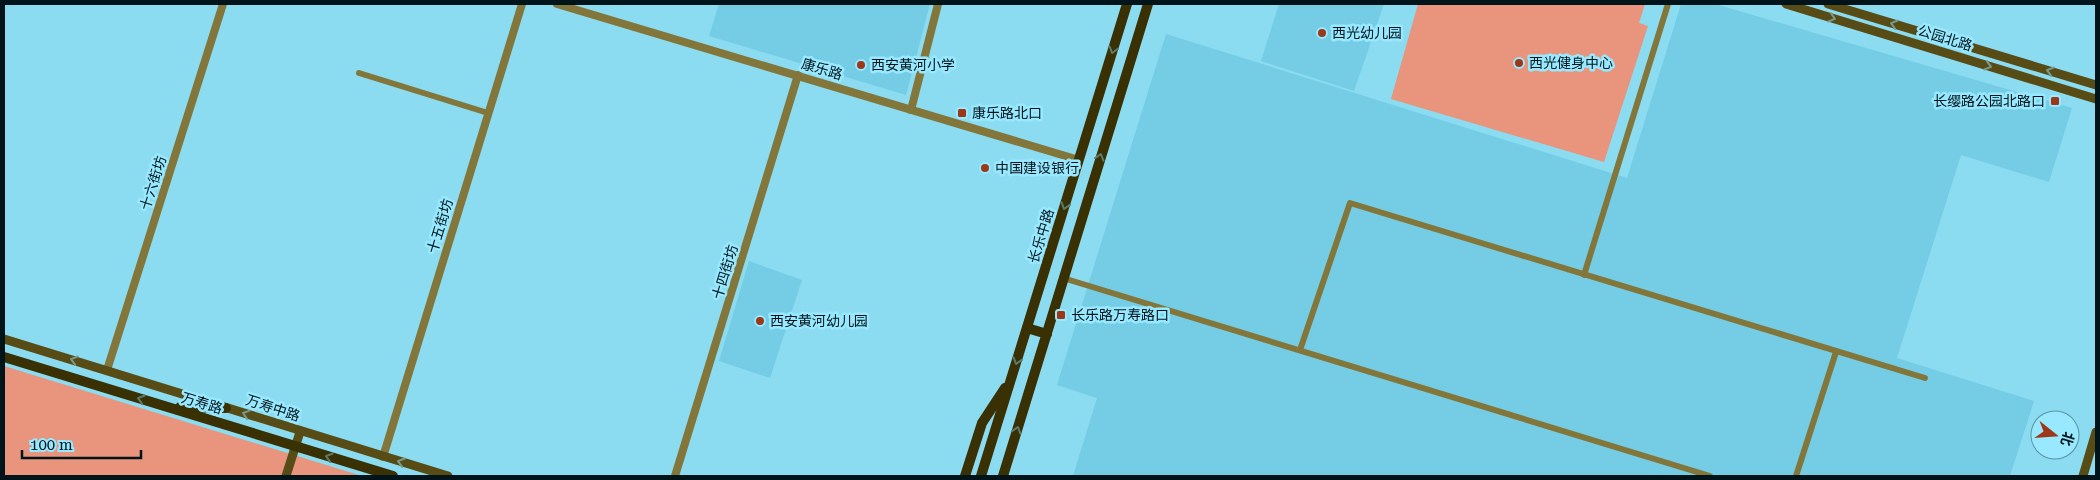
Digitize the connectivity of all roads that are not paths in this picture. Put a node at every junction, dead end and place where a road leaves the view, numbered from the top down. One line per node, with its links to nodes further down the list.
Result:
1 (223, 4): 25 (street, 十六街坊)
2 (522, 4): 15 (street, 十五街坊)
3 (556, 4): 11 (street, 康乐路)
4 (938, 4): 14 (street)
5 (1127, 4): 16 (main road, 长乐中路, one-way to 16)
6 (1148, 4): 18 (main road, one-way to 6)
7 (1668, 4): 17 (street)
8 (1786, 4): 13 (main road, 公园北路, one-way to 13)
9 (1828, 4): 12 (main road, 公园北路, one-way to 9)
10 (360, 73): 15 (street)
11 (798, 75): 14 (street, 康乐路); 37 (street, 十四街坊)
12 (2096, 85)
13 (2096, 99)
14 (911, 110): 16 (street, 康乐路)
15 (488, 113): 33 (street, 十五街坊)
16 (1079, 160): 19 (main road, 长乐中路, one-way to 19)
17 (1584, 275): 22 (street); 23 (street)
18 (1063, 278): 20 (main road); 22 (street)
19 (1027, 328): 20 (main road); 27 (main road, 长乐中路, one-way to 27)
20 (1046, 334): 40 (main road, one-way to 20)
21 (4, 339): 25 (main road, 万寿中路, one-way to 21)
22 (1300, 350): 41 (street)
23 (1836, 352): 26 (street); 42 (street)
24 (4, 357): 28 (main road, 万寿路, one-way to 24)
25 (106, 370): 29 (main road, 万寿中路)
26 (1925, 378)
27 (1011, 379): 38 (main road); 39 (main road, 长乐中路)
28 (167, 407): 29 (main road); 32 (main road, 万寿路)
29 (226, 408): 30 (main road, 万寿中路, one-way to 29)
30 (300, 432): 32 (main road); 33 (main road, 万寿中路)
31 (2096, 432): 43 (main road)
32 (295, 446): 34 (main road); 35 (main road, 万寿路, one-way to 32)
33 (383, 456): 36 (main road, 万寿中路, one-way to 33)
34 (286, 476)
35 (393, 476)
36 (448, 476)
37 (675, 476)
38 (965, 476)
39 (981, 476)
40 (1002, 476)
41 (1710, 476)
42 (1796, 476)
43 (2083, 476)

